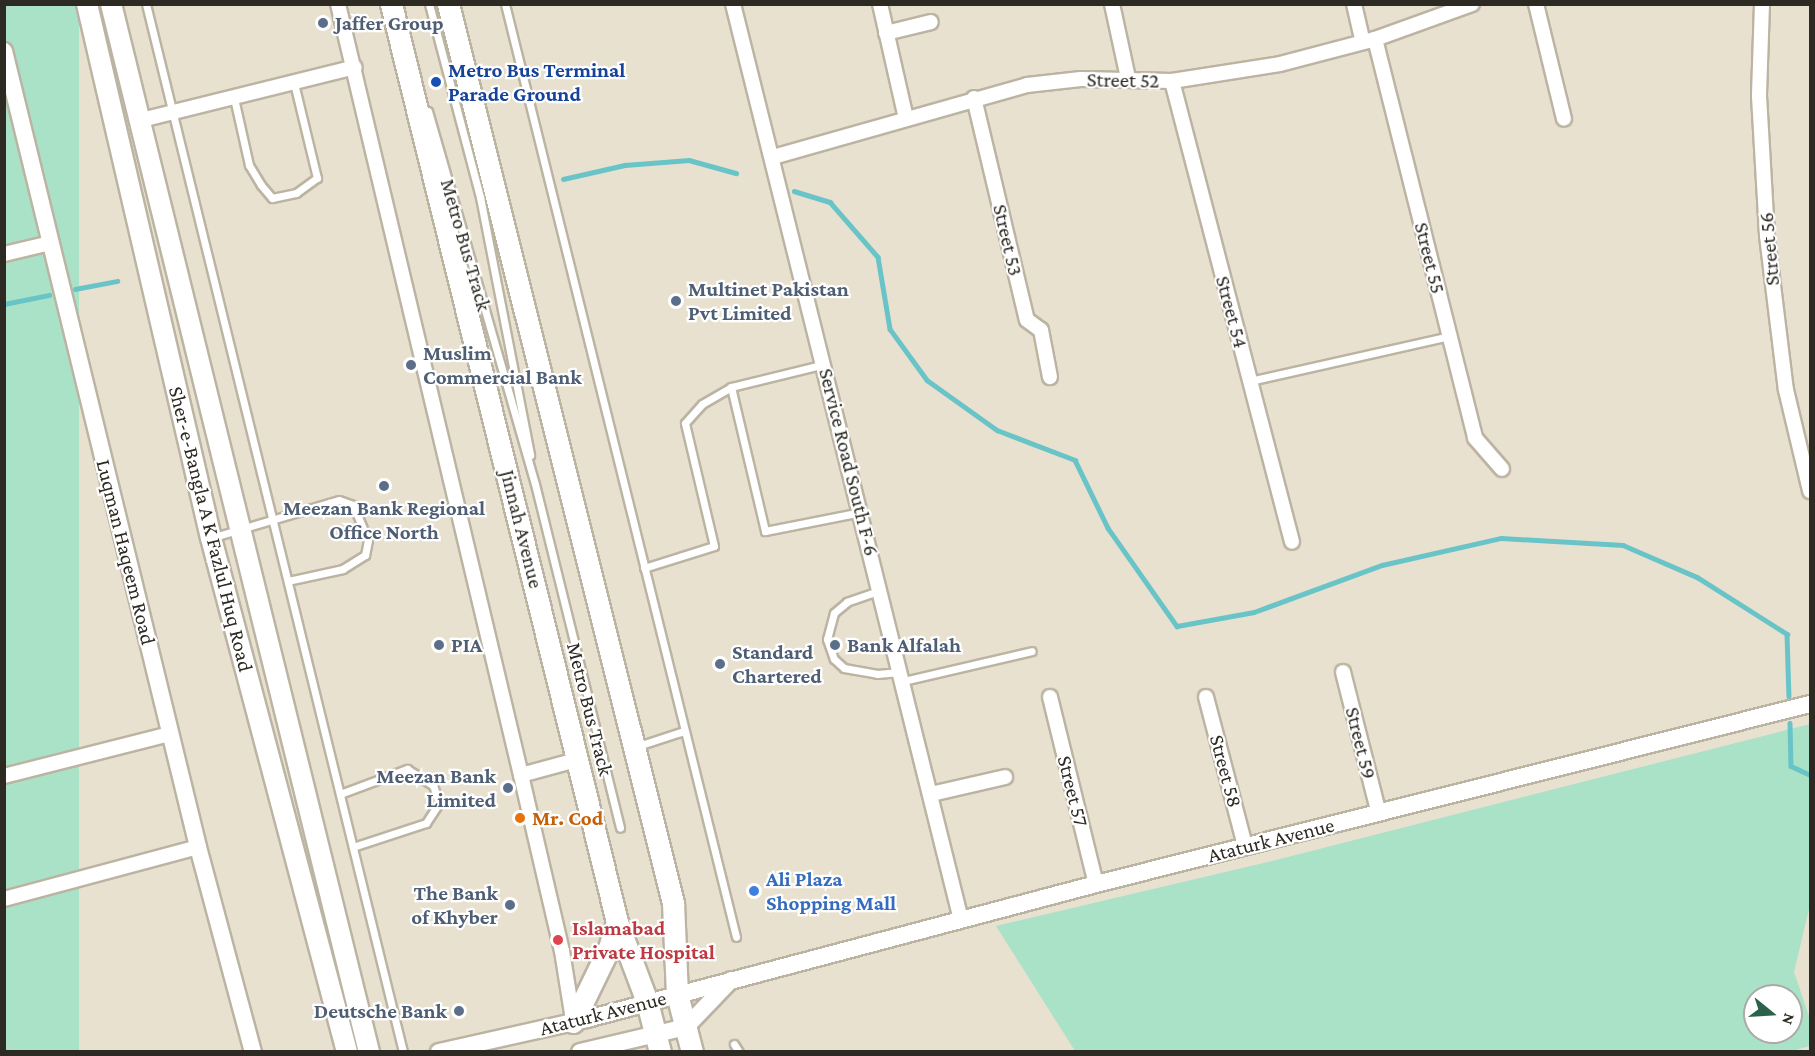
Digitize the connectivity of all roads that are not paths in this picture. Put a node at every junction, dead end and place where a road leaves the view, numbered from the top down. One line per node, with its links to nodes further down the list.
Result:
1 (87, 4): 45 (main road, Sher-e-Bangla A K Fazlul Huq Road)
2 (111, 4): 30 (main road, Sher-e-Bangla A K Fazlul Huq Road)
3 (146, 4): 27 (lane)
4 (338, 4): 21 (street)
5 (390, 4): 59 (main road, Jinnah Avenue)
6 (400, 4): 40 (lane, Metro Bus Track)
7 (429, 4): 40 (lane, Metro Bus Track)
8 (448, 4): 58 (main road)
9 (504, 4): 47 (lane)
10 (733, 4): 31 (street, Service Road South F-6)
11 (880, 4): 18 (street)
12 (1112, 4): 22 (street)
13 (1354, 4): 19 (street, Street 55)
14 (1472, 4): 19 (street, Street 52)
15 (1536, 4): 29 (street)
16 (1762, 4): 41 (street, Street 56)
17 (931, 22): 18 (street)
18 (886, 33): 28 (street)
19 (1369, 40): 23 (street, Street 52); 34 (street, Street 55)
20 (4, 51): 32 (street, Luqman Haqeem Road)
21 (355, 67): 24 (street); 60 (street)
22 (1128, 78): 23 (street, Street 52); 26 (street, Street 52)
23 (1172, 81): 37 (street, Street 54)
24 (294, 83): 25 (street); 25 (lane)
25 (234, 98): 27 (street)
26 (974, 98): 28 (street, Street 52); 36 (street, Street 53)
27 (173, 112): 30 (street); 43 (lane)
28 (906, 118): 31 (street, Street 52)
29 (1564, 119)
30 (141, 120): 44 (main road, Sher-e-Bangla A K Fazlul Huq Road)
31 (773, 157): 35 (street, Service Road South F-6)
32 (50, 243): 33 (street); 57 (street, Luqman Haqeem Road)
33 (4, 254)
34 (1450, 336): 37 (lane); 39 (street, Street 55)
35 (825, 363): 38 (lane); 42 (street, Service Road South F-6)
36 (1050, 376)
37 (1250, 381): 46 (street, Street 54)
38 (731, 387): 42 (lane); 47 (lane)
39 (1502, 469)
40 (535, 484): 66 (lane, Metro Bus Track)
41 (1810, 491)
42 (861, 512): 49 (street, Service Road South F-6)
43 (273, 521): 44 (lane); 48 (lane); 48 (lane)
44 (243, 530): 45 (lane); 84 (main road, Sher-e-Bangla A K Fazlul Huq Road)
45 (211, 538): 83 (main road, Sher-e-Bangla A K Fazlul Huq Road)
46 (1292, 542)
47 (644, 568): 56 (lane)
48 (288, 581): 63 (lane)
49 (881, 590): 52 (street, Service Road South F-6); 52 (lane)
50 (1032, 651): 52 (lane)
51 (1343, 672): 65 (street, Street 59)
52 (902, 677): 64 (street, Service Road South F-6)
53 (1206, 697): 67 (street, Street 58)
54 (1050, 698): 70 (street, Street 57)
55 (1810, 704): 65 (street, Ataturk Avenue)
56 (684, 731): 58 (lane); 74 (lane)
57 (170, 734): 61 (street); 68 (street, Luqman Haqeem Road)
58 (632, 748): 76 (main road)
59 (580, 759): 60 (street); 73 (main road, Jinnah Avenue)
60 (521, 775): 78 (street)
61 (4, 776)
62 (1005, 777): 64 (street)
63 (340, 794): 69 (lane); 69 (lane)
64 (932, 794): 72 (street, Service Road South F-6)
65 (1379, 814): 67 (street, Ataturk Avenue)
66 (620, 828)
67 (1245, 846): 70 (street, Ataturk Avenue)
68 (198, 847): 71 (street); 82 (street, Luqman Haqeem Road)
69 (353, 847): 85 (lane)
70 (1096, 884): 72 (street, Ataturk Avenue)
71 (4, 899)
72 (961, 920): 75 (street, Ataturk Avenue)
73 (617, 922): 77 (main road, Jinnah Avenue); 78 (main road)
74 (736, 937)
75 (732, 980): 76 (street, Ataturk Avenue); 79 (street, Ataturk Avenue)
76 (677, 994): 77 (street, Ataturk Avenue); 79 (main road)
77 (647, 1002): 78 (street, Ataturk Avenue); 80 (main road, Jinnah Avenue)
78 (573, 1022): 86 (street, Ataturk Avenue)
79 (686, 1027): 80 (street, Ataturk Avenue); 88 (main road)
80 (657, 1043): 87 (street, Ataturk Avenue)
81 (734, 1044): 89 (lane)
82 (253, 1052)
83 (347, 1052)
84 (369, 1052)
85 (403, 1052)
86 (439, 1052)
87 (580, 1052)
88 (692, 1052)
89 (739, 1052)

